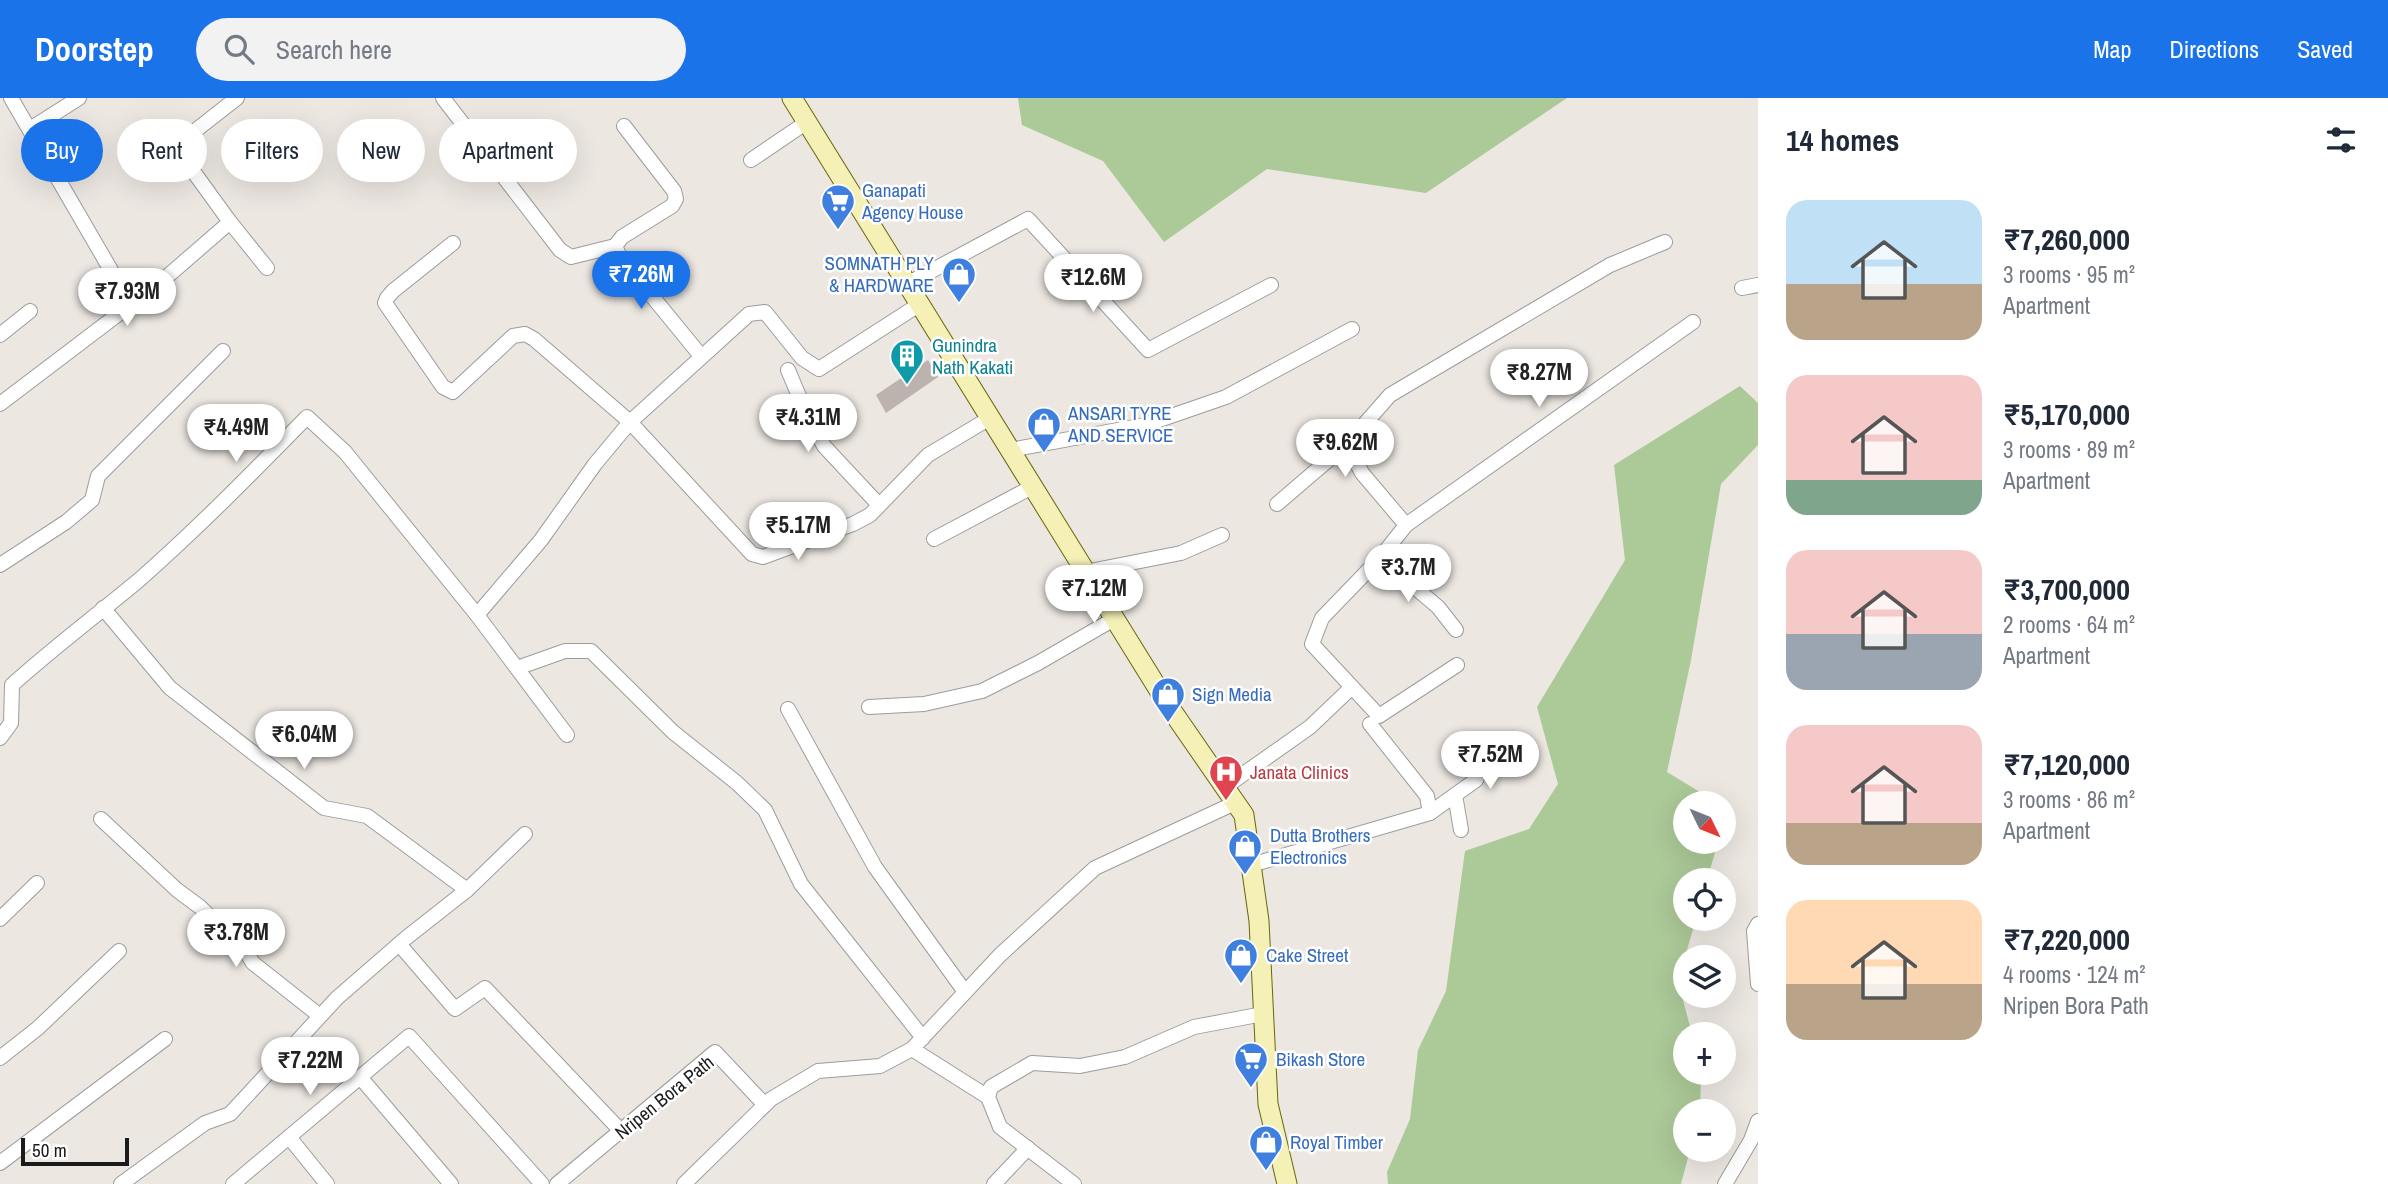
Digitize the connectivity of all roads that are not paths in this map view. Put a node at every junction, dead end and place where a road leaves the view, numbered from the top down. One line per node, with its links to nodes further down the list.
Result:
1 (11, 98): 6 (street)
2 (79, 98): 7 (street)
3 (237, 98): 12 (street)
4 (443, 98): 15 (street)
5 (792, 98): 8 (main road)
6 (24, 119)
7 (46, 119)
8 (807, 122): 10 (street); 17 (main road)
9 (624, 126): 15 (street)
10 (751, 160)
11 (60, 182): 21 (street)
12 (230, 222): 16 (street); 21 (street)
13 (1665, 242): 33 (street)
14 (453, 243): 32 (street)
15 (615, 246): 28 (street)
16 (267, 268)
17 (907, 284): 18 (street); 22 (main road)
18 (1271, 285)
19 (1758, 285): 20 (street)
20 (1742, 288)
21 (130, 303): 30 (street)
22 (920, 304): 28 (street); 31 (main road)
23 (30, 311): 26 (street)
24 (1693, 322): 38 (street)
25 (1352, 329): 34 (street)
26 (0, 335)
27 (223, 351): 42 (street)
28 (701, 356): 32 (street)
29 (788, 370): 36 (street)
30 (0, 404)
31 (990, 418): 34 (main road); 36 (street)
32 (630, 422): 36 (street); 45 (street)
33 (1346, 444): 37 (street); 38 (street)
34 (1010, 450): 35 (main road)
35 (1032, 487): 40 (street); 43 (main road)
36 (879, 505)
37 (1277, 505)
38 (1406, 525): 41 (street)
39 (1222, 535): 43 (street)
40 (934, 539)
41 (1380, 558): 47 (street); 50 (street)
42 (0, 565)
43 (1085, 572): 46 (main road)
44 (103, 608): 45 (street); 55 (street); 65 (street)
45 (477, 615): 49 (street)
46 (1114, 619): 51 (street); 57 (main road)
47 (1456, 630)
48 (1457, 665): 50 (street)
49 (517, 668): 54 (street); 74 (street)
50 (1352, 687): 57 (street)
51 (869, 707)
52 (788, 709): 71 (street)
53 (1370, 724): 59 (street)
54 (567, 735)
55 (0, 738)
56 (1487, 756): 58 (street)
57 (1230, 795): 63 (main road); 71 (street)
58 (1455, 795): 59 (street); 61 (street)
59 (1430, 813): 63 (street)
60 (101, 819): 73 (street)
61 (1461, 830)
62 (525, 834): 65 (street)
63 (1251, 865): 72 (main road)
64 (37, 883): 66 (street)
65 (467, 890): 68 (street)
66 (0, 919)
67 (1758, 924): 70 (street)
68 (399, 944): 73 (street); 82 (street)
69 (119, 951): 77 (street)
70 (1758, 984)
71 (965, 992): 74 (street)
72 (1264, 1014): 79 (street); 95 (main road)
73 (320, 1016): 86 (street)
74 (923, 1038): 76 (street)
75 (165, 1039): 85 (street)
76 (912, 1049): 79 (street); 80 (street)
77 (0, 1058)
78 (360, 1077): 83 (street); 89 (street); 90 (street)
79 (988, 1097): 84 (street)
80 (765, 1105): 82 (street, Nripen Bora Path); 92 (street)
81 (1758, 1121): 96 (street)
82 (621, 1131): 91 (street, Nripen Bora Path)
83 (289, 1137): 87 (street); 88 (street)
84 (1028, 1148): 93 (street); 94 (street)
85 (0, 1163)
86 (121, 1184)
87 (233, 1184)
88 (327, 1184)
89 (451, 1184)
90 (542, 1184)
91 (557, 1184)
92 (684, 1184)
93 (994, 1184)
94 (1074, 1184)
95 (1287, 1184)
96 (1725, 1184)

